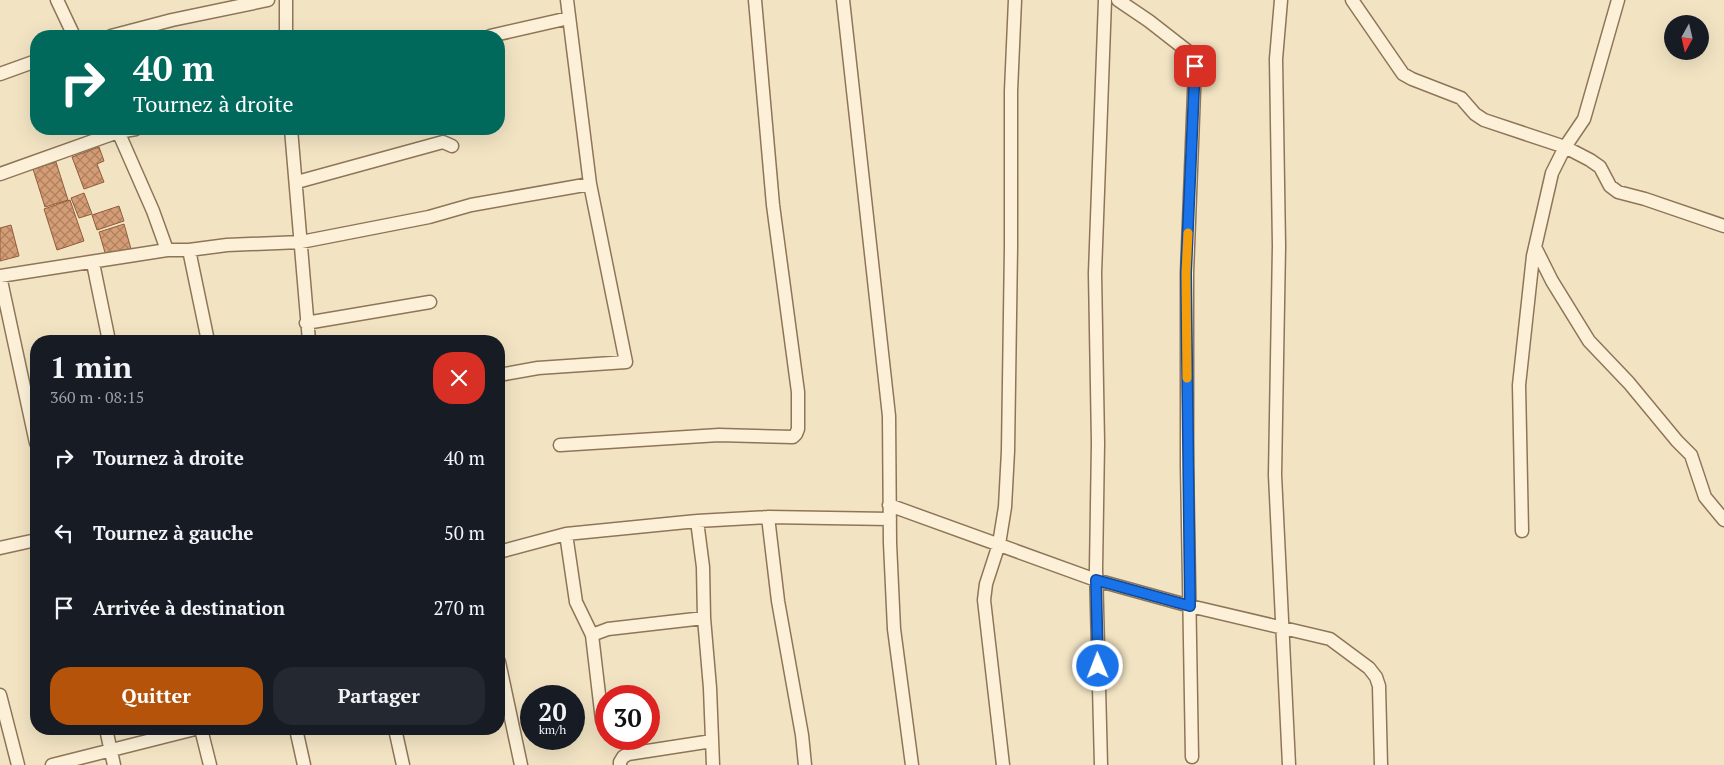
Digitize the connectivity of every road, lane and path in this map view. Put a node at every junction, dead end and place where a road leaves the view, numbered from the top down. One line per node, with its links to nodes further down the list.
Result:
1 (56, 0): 14 (street)
2 (268, 0): 15 (street)
3 (286, 0): 16 (street)
4 (567, 0): 13 (street)
5 (755, 0): 42 (street)
6 (843, 0): 43 (street)
7 (1016, 0): 51 (street)
8 (1105, 0): 54 (street)
9 (1118, 0): 55 (street)
10 (1281, 0): 57 (street)
11 (1352, 0): 24 (street)
12 (1618, 0): 24 (street)
13 (569, 18): 17 (street); 27 (street)
14 (71, 30)
15 (134, 30)
16 (286, 30)
17 (505, 33)
18 (30, 63): 19 (street)
19 (0, 74)
20 (105, 135): 25 (street)
21 (120, 135): 31 (street)
22 (292, 135): 26 (street)
23 (452, 146): 26 (street)
24 (1565, 147): 28 (street); 30 (street)
25 (0, 174)
26 (297, 182): 29 (street)
27 (590, 184): 29 (street); 40 (street)
28 (1724, 226)
29 (301, 242): 32 (street); 36 (street)
30 (1535, 247): 46 (street); 48 (street)
31 (167, 250): 32 (street); 33 (street)
32 (189, 250): 38 (street)
33 (93, 263): 34 (street); 37 (street)
34 (0, 276): 41 (street)
35 (430, 302): 36 (street)
36 (306, 323): 39 (street)
37 (108, 335)
38 (207, 335)
39 (308, 335)
40 (505, 374)
41 (30, 416)
42 (560, 445)
43 (890, 504): 45 (street); 51 (street)
44 (768, 517): 45 (street); 47 (street); 79 (street)
45 (890, 519): 80 (street)
46 (1724, 520)
47 (697, 521): 49 (street); 56 (street)
48 (1522, 531)
49 (566, 534): 53 (street); 58 (street)
50 (30, 541): 52 (street)
51 (999, 544): 54 (street); 81 (street)
52 (0, 548)
53 (505, 550)
54 (1096, 580): 55 (street); 82 (street)
55 (1190, 606): 57 (street); 69 (street)
56 (704, 618): 58 (street); 67 (street)
57 (1282, 629): 83 (street); 84 (street)
58 (592, 635): 59 (street)
59 (598, 685)
60 (505, 690): 76 (street)
61 (0, 695): 70 (street)
62 (107, 735): 68 (street)
63 (172, 735): 68 (street)
64 (202, 735): 73 (street)
65 (297, 735): 74 (street)
66 (396, 735): 75 (street)
67 (712, 741): 77 (street); 78 (street)
68 (110, 751): 71 (street); 72 (street)
69 (1192, 757)
70 (18, 765)
71 (52, 765)
72 (114, 765)
73 (210, 765)
74 (304, 765)
75 (403, 765)
76 (521, 765)
77 (620, 765)
78 (714, 765)
79 (805, 765)
80 (912, 765)
81 (1003, 765)
82 (1101, 765)
83 (1289, 765)
84 (1381, 765)

